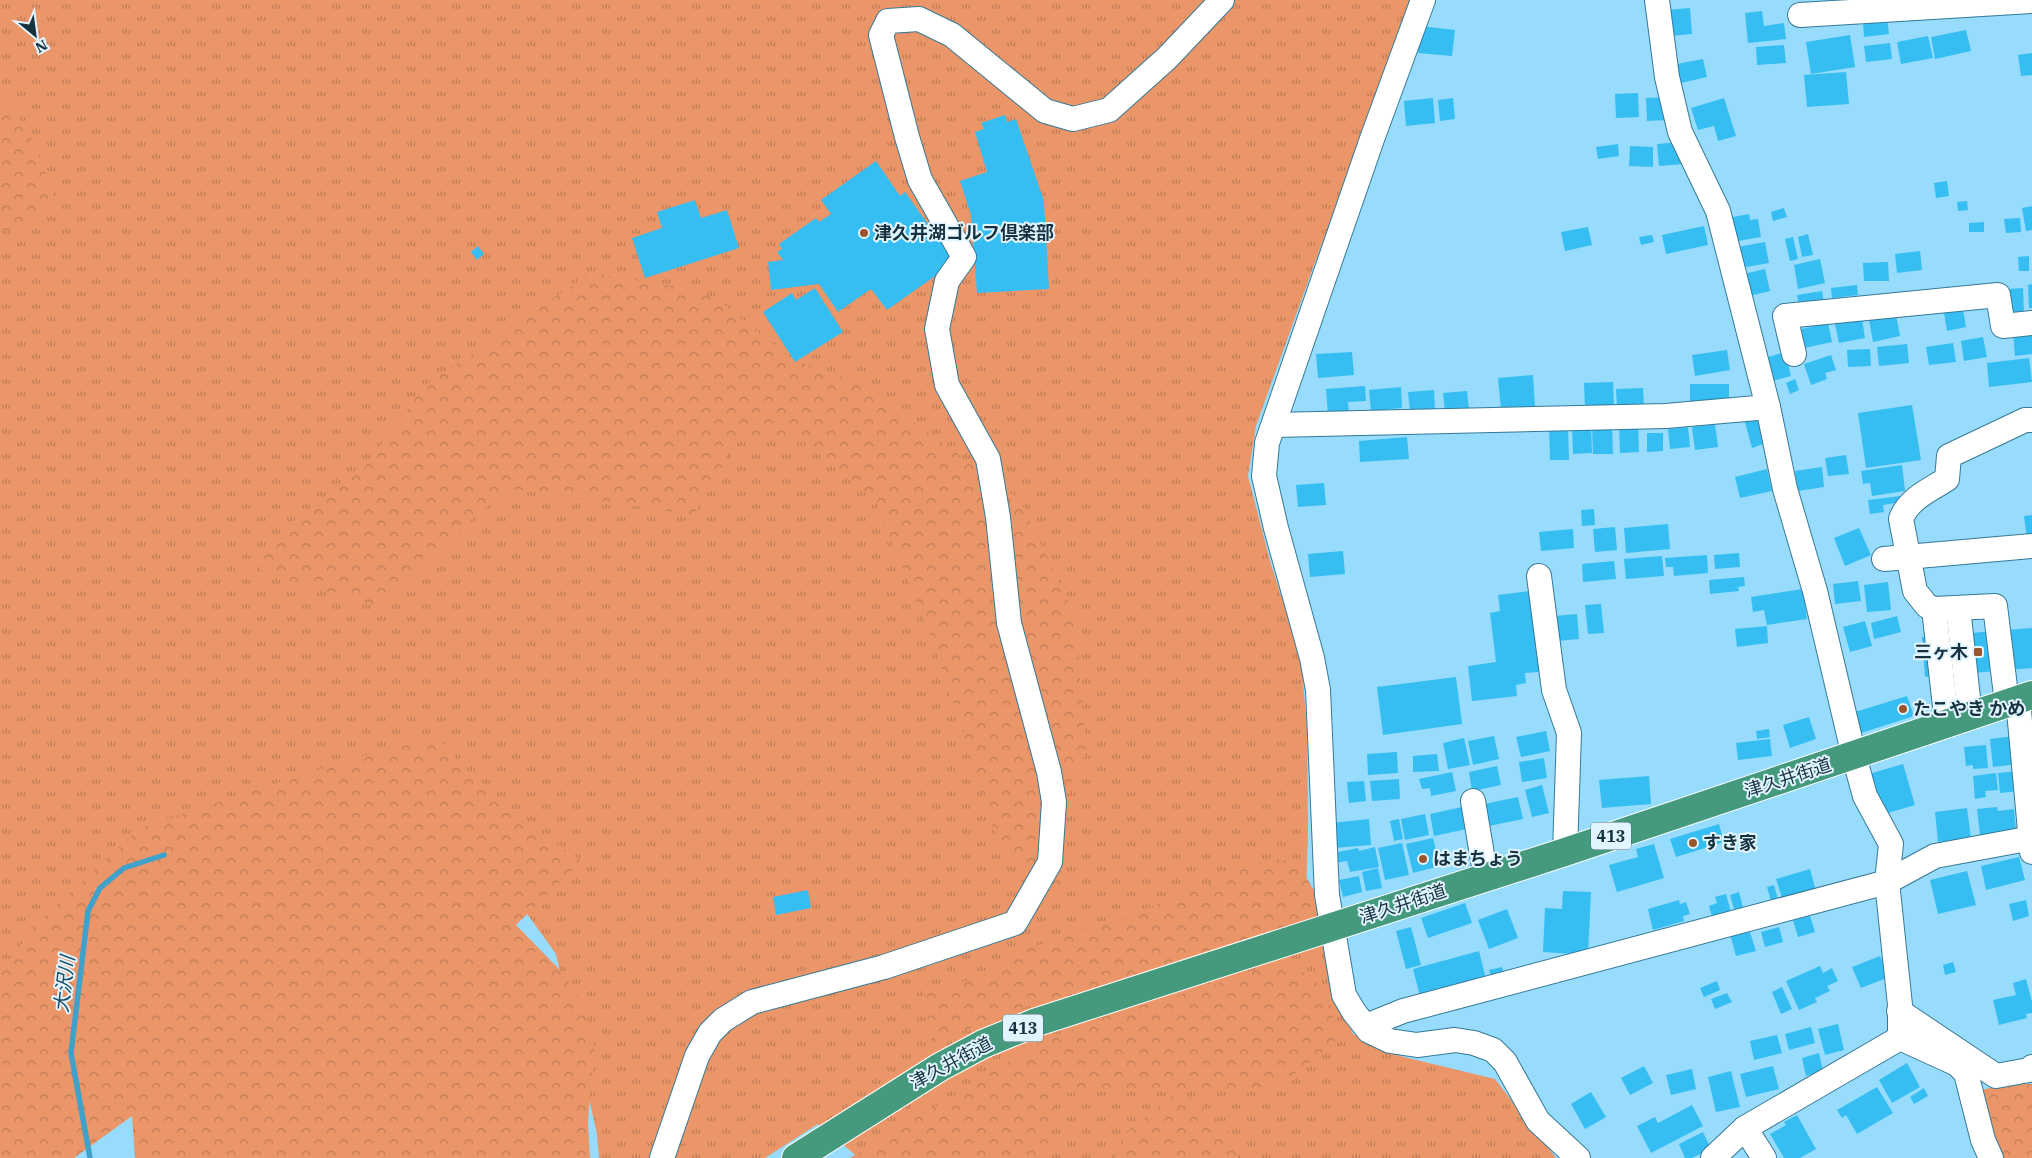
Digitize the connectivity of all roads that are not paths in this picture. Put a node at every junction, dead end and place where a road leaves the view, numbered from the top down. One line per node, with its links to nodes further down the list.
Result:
1 (1222, 0): 31 (street)
2 (1423, 0): 10 (street)
3 (1657, 0): 8 (street)
4 (2032, 1): 5 (street)
5 (1800, 15)
6 (2032, 323): 7 (street)
7 (1794, 354)
8 (1768, 407): 10 (street); 19 (street)
9 (2032, 420): 12 (street)
10 (1274, 425): 25 (street)
11 (2032, 546): 12 (street)
12 (1909, 557): 13 (street); 16 (street)
13 (1884, 560)
14 (1539, 576): 22 (street)
15 (1958, 608): 16 (street); 17 (street); 18 (street)
16 (1934, 609): 18 (street)
17 (2019, 699): 18 (highway, 津久井街道 / 413); 21 (street)
18 (1958, 720): 19 (highway, 津久井街道 / 413)
19 (1854, 756): 22 (highway, 津久井街道 / 413); 24 (street)
20 (1474, 801): 23 (street)
21 (2031, 843): 24 (street)
22 (1565, 852): 23 (highway, 津久井街道 / 413)
23 (1486, 878): 25 (highway, 津久井街道 / 413)
24 (1887, 882): 26 (street); 27 (street)
25 (1331, 928): 27 (street); 32 (highway, 津久井街道 / 413)
26 (1899, 1011): 28 (street); 29 (street)
27 (1366, 1026): 33 (street)
28 (1900, 1038): 30 (street); 36 (street)
29 (2032, 1067)
30 (1745, 1128): 34 (street); 35 (street)
31 (662, 1158)
32 (796, 1158)
33 (1578, 1158)
34 (1712, 1158)
35 (1764, 1158)
36 (1991, 1158)

